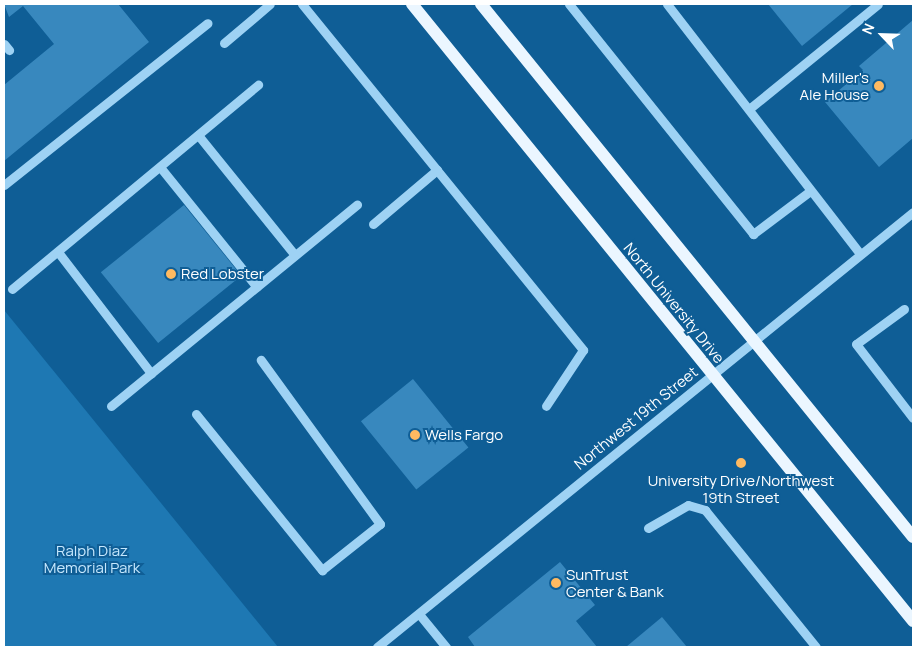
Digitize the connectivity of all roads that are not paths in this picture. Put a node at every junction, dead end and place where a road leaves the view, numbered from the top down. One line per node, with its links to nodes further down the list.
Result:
1 (270, 4): 9 (street)
2 (302, 4): 14 (street)
3 (412, 4): 29 (main road, North University Drive)
4 (481, 4): 26 (main road)
5 (569, 4): 16 (street)
6 (667, 4): 11 (street)
7 (878, 4): 11 (street)
8 (208, 23): 15 (street)
9 (224, 43)
10 (258, 85): 12 (street)
11 (748, 110): 16 (street)
12 (198, 135): 13 (street); 22 (street)
13 (160, 167): 20 (street); 23 (street)
14 (437, 170): 19 (street); 31 (street)
15 (4, 185)
16 (810, 192): 21 (street)
17 (357, 205): 22 (street)
18 (913, 212): 21 (street, Northwest 19th Street)
19 (373, 224)
20 (58, 252): 24 (street); 28 (street)
21 (860, 254): 26 (street, Northwest 19th Street)
22 (295, 255): 23 (street)
23 (257, 287): 28 (street)
24 (12, 290)
25 (904, 309): 33 (street)
26 (752, 341): 29 (street, Northwest 19th Street); 35 (main road)
27 (261, 360): 32 (street)
28 (151, 374): 30 (street)
29 (711, 375): 36 (street, Northwest 19th Street); 37 (main road, North University Drive)
30 (111, 406)
31 (546, 406)
32 (196, 414)
33 (913, 418)
34 (648, 528): 40 (street)
35 (913, 537)
36 (418, 614): 38 (street, Northwest 19th Street); 39 (street)
37 (913, 621)
38 (377, 647)
39 (446, 647)
40 (816, 647)

